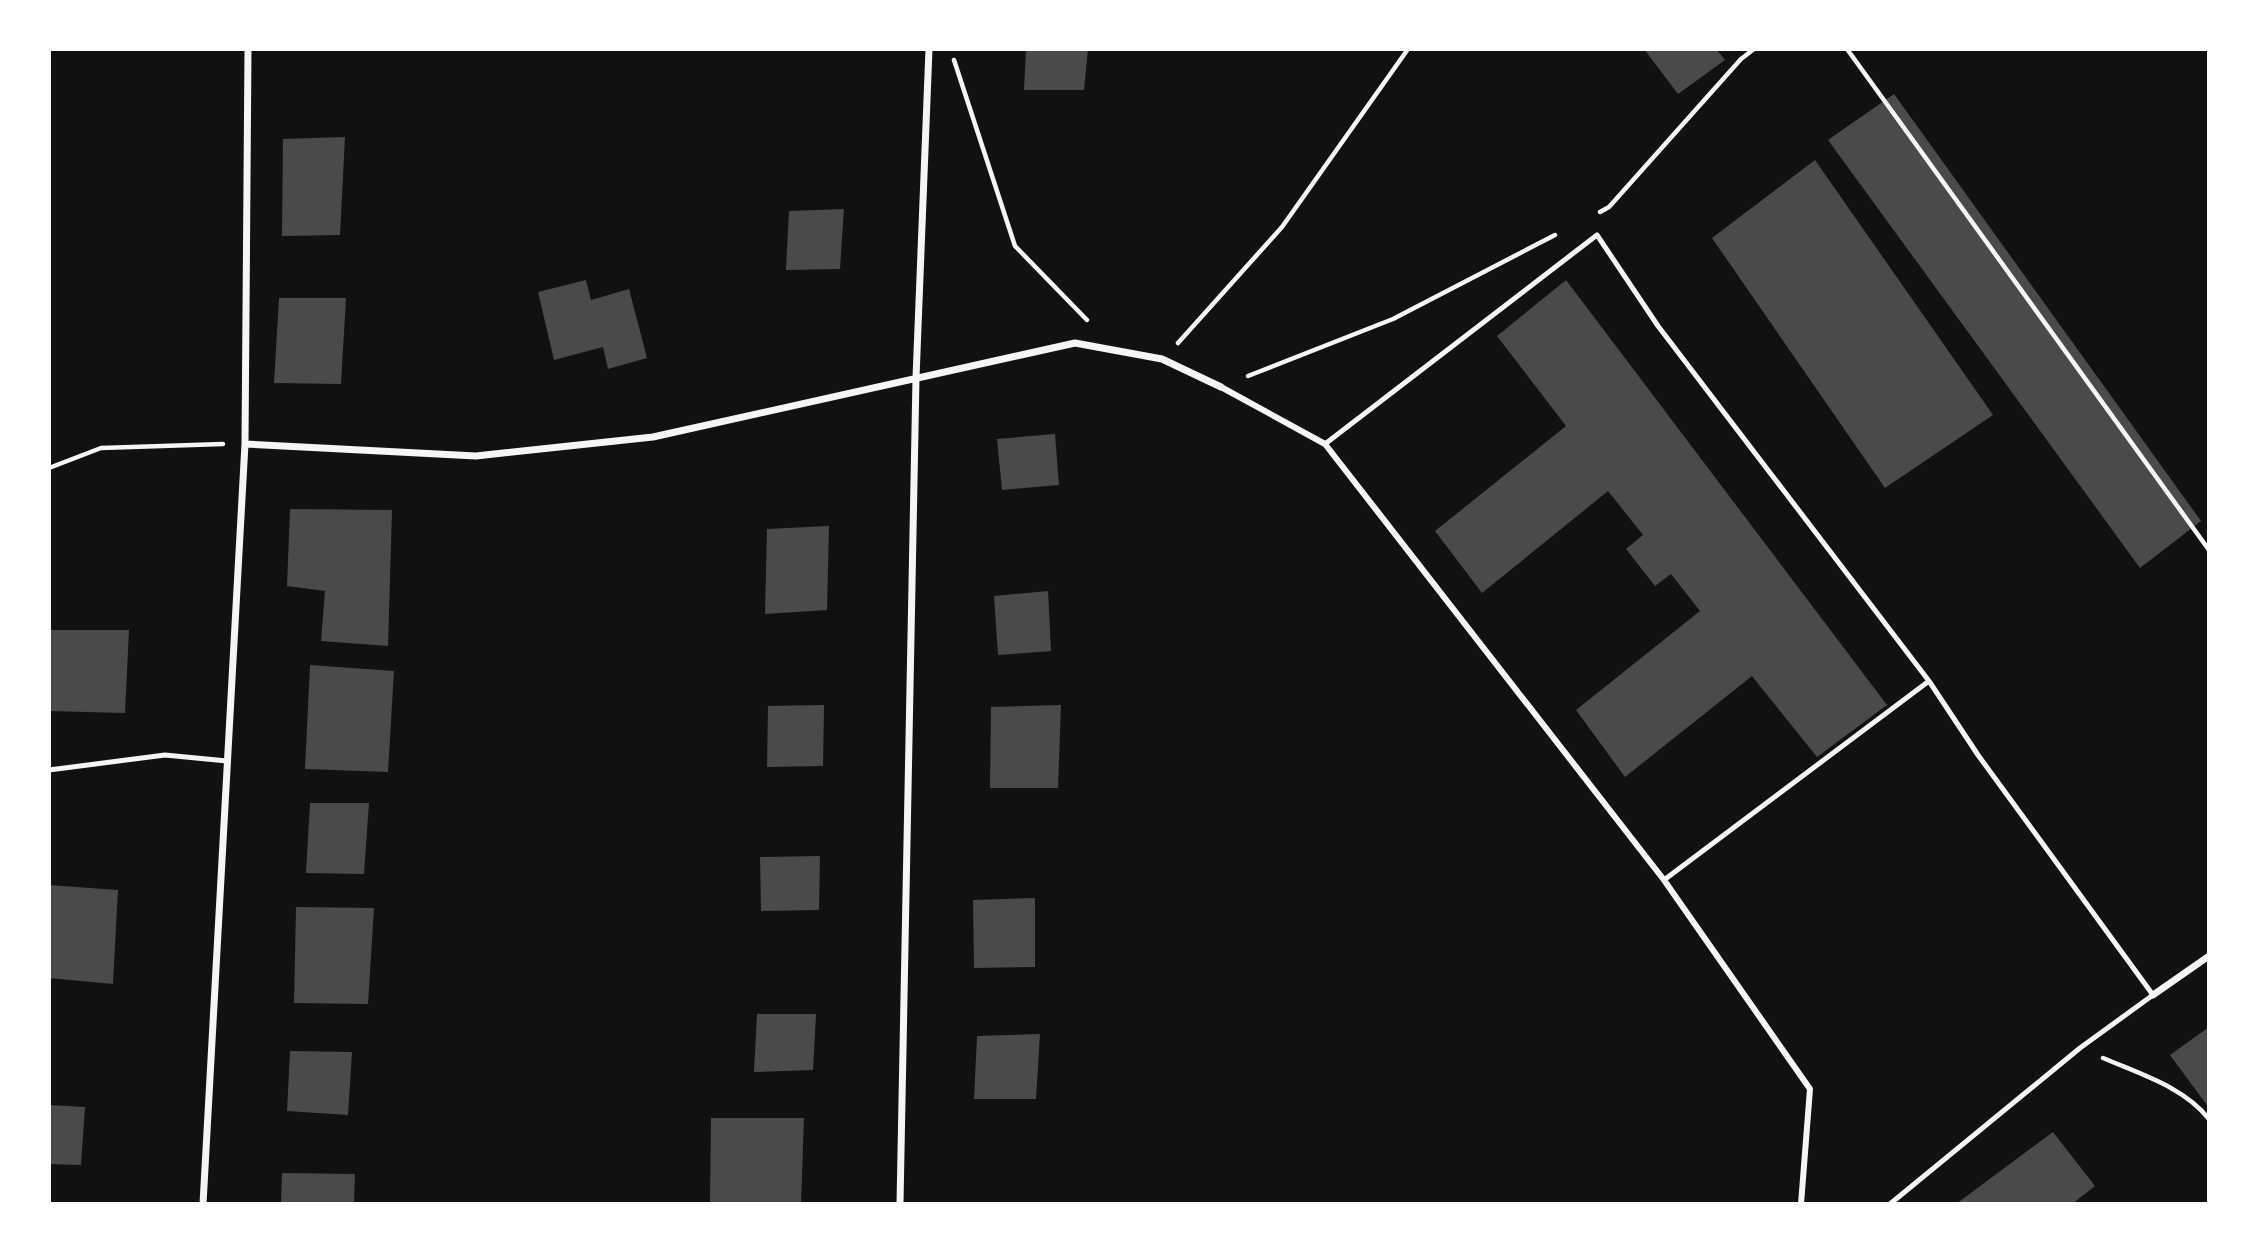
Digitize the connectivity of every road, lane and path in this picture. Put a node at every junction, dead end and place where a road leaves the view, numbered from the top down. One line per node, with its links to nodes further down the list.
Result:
1 (248, 49): 13 (street)
2 (929, 49): 11 (street)
3 (951, 49): 9 (path)
4 (1408, 49): 10 (path)
5 (1754, 49): 7 (path)
6 (1846, 49): 16 (path)
7 (1597, 213)
8 (1561, 232): 12 (path)
9 (1117, 351): 10 (street); 11 (street)
10 (1162, 359): 12 (street)
11 (916, 378): 13 (street); 26 (street)
12 (1221, 387): 14 (street)
13 (245, 444): 15 (path); 18 (street)
14 (1325, 444): 17 (lane); 20 (street)
15 (49, 468)
16 (2209, 550)
17 (1928, 681): 20 (lane); 22 (lane)
18 (227, 761): 19 (lane); 25 (street)
19 (49, 770)
20 (1664, 880): 27 (street)
21 (2209, 956): 22 (street)
22 (2153, 995): 23 (lane)
23 (2080, 1048): 24 (path); 28 (lane)
24 (2209, 1119)
25 (203, 1204)
26 (900, 1204)
27 (1801, 1204)
28 (1891, 1204)

